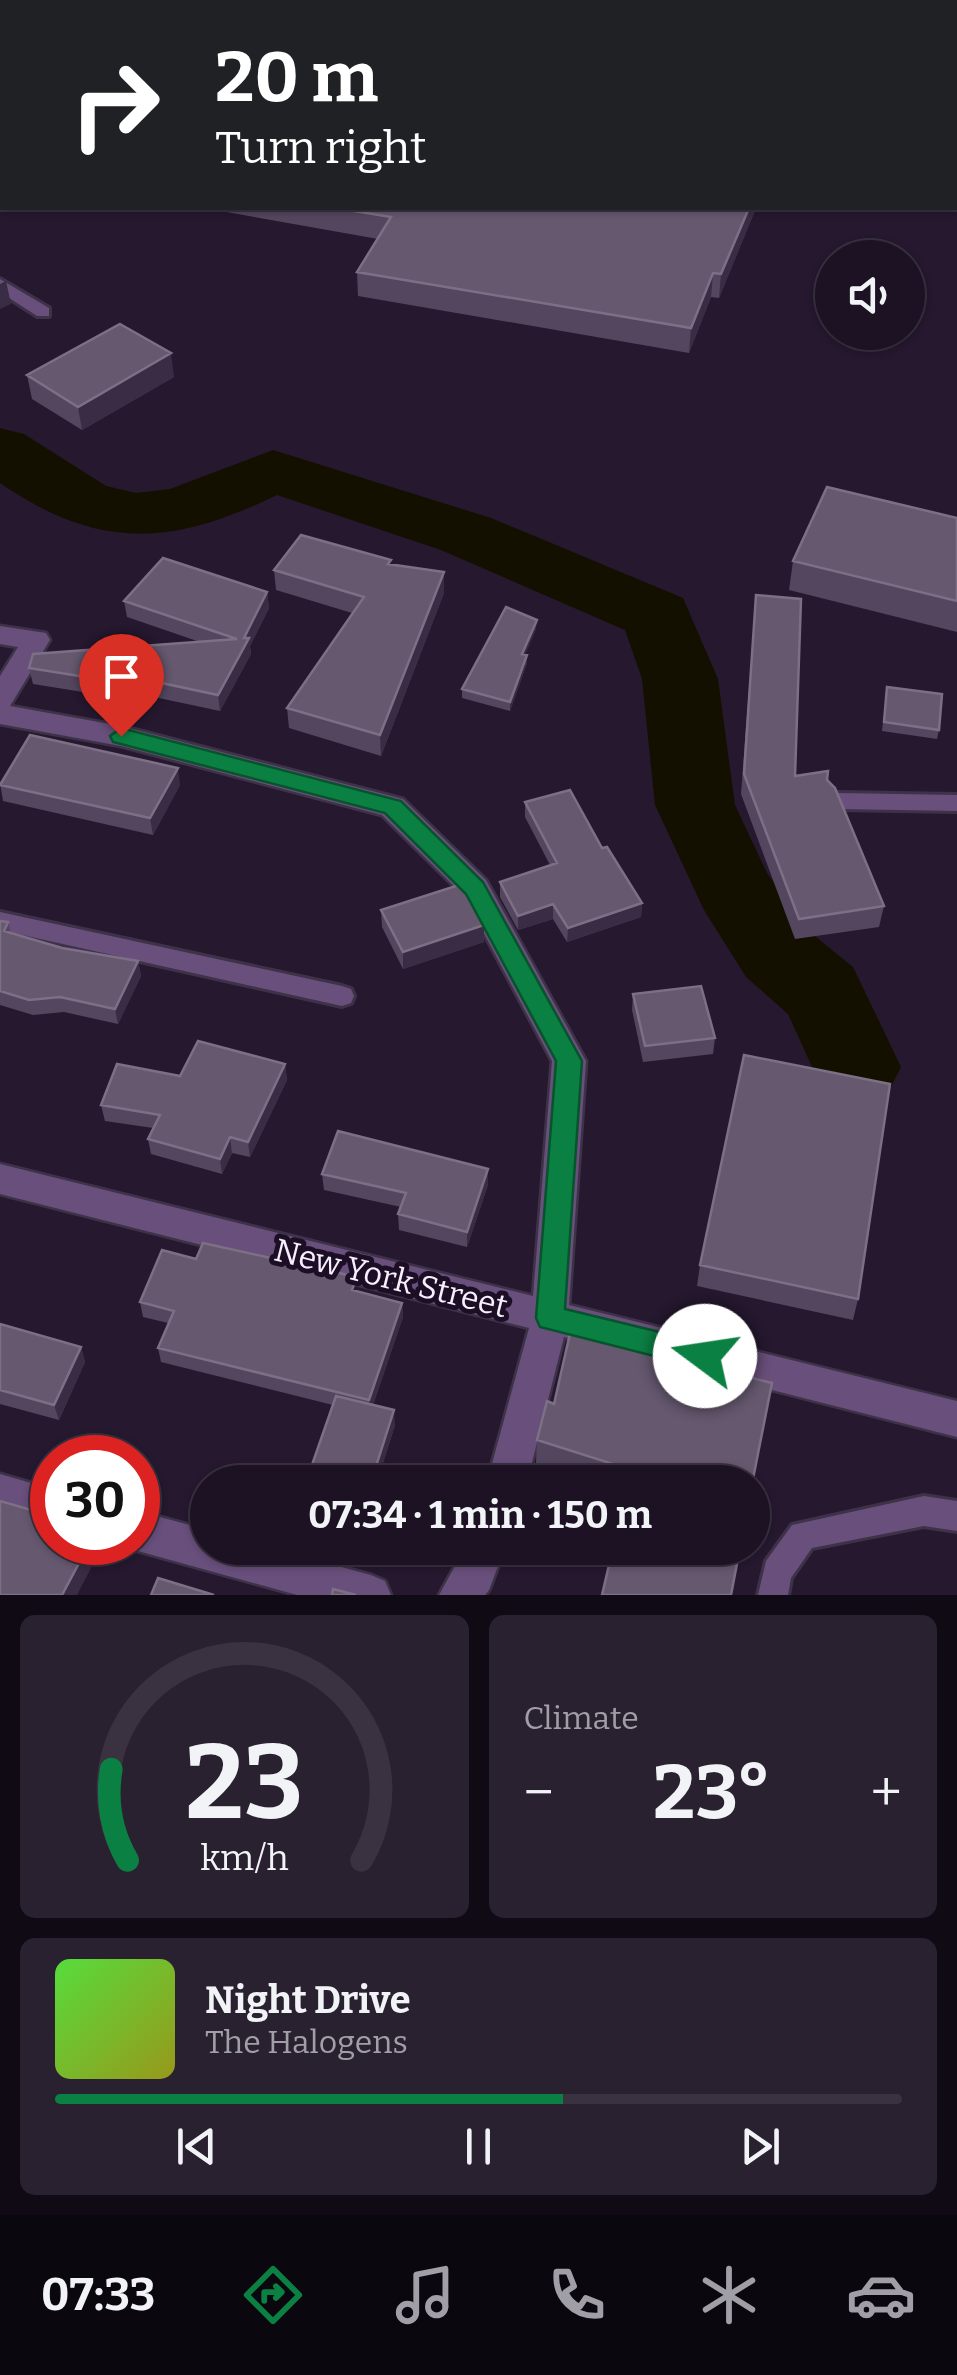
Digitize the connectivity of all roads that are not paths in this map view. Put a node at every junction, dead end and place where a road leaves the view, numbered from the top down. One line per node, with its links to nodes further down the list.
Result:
1 (0, 284): 2 (lane)
2 (43, 312)
3 (0, 636): 4 (street)
4 (0, 699)
5 (0, 714): 11 (street)
6 (838, 802): 7 (lane)
7 (957, 803)
8 (0, 921): 9 (lane)
9 (342, 996)
10 (0, 1179): 11 (street, New York Street)
11 (550, 1318): 12 (street, New York Street); 13 (street)
12 (957, 1419)
13 (511, 1465)
14 (0, 1494): 15 (street)
15 (30, 1502)
16 (957, 1516): 21 (lane)
17 (160, 1537): 19 (street)
18 (479, 1565): 20 (street)
19 (371, 1595)
20 (459, 1595)
21 (773, 1595)

